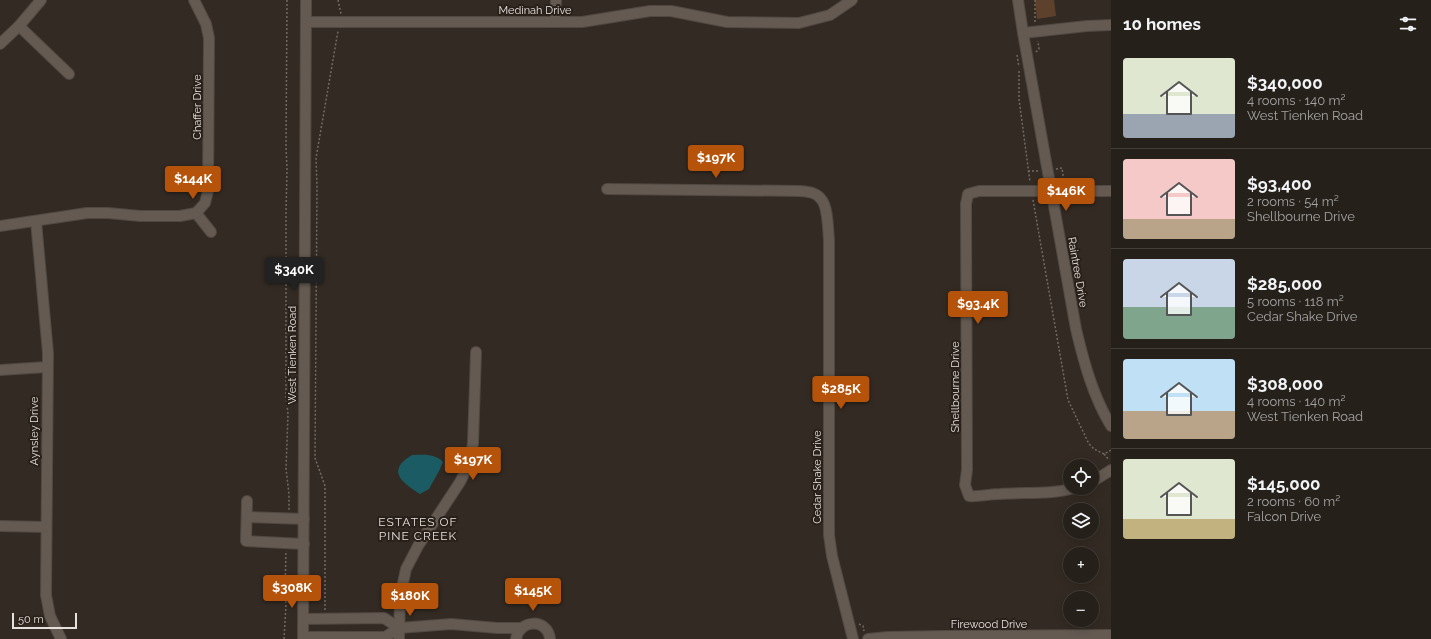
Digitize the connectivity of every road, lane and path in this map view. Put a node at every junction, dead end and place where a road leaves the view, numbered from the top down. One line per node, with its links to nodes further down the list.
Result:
1 (41, 0): 14 (street)
2 (195, 0): 24 (street, Chaffer Drive)
3 (287, 0): 40 (path)
4 (306, 0): 10 (street, West Tienken Road)
5 (338, 0): 11 (path)
6 (556, 0): 12 (street)
7 (852, 0): 12 (street, Medinah Drive)
8 (1018, 0): 16 (street, Raintree Drive)
9 (1035, 0): 15 (path)
10 (306, 22): 11 (street, Medinah Drive); 41 (street, West Tienken Road)
11 (340, 22): 12 (street, Medinah Drive); 47 (path)
12 (556, 22)
13 (1111, 25): 15 (street)
14 (19, 26): 17 (street); 19 (street)
15 (1037, 31): 16 (street); 18 (path)
16 (1023, 33): 18 (street, Raintree Drive)
17 (0, 44)
18 (1026, 54): 21 (path); 22 (street, Raintree Drive)
19 (69, 74)
20 (607, 188): 60 (street, Cedar Shake Drive)
21 (1031, 191): 22 (street, Shellbourne Drive); 33 (path); 37 (street, Shellbourne Drive)
22 (1051, 191): 23 (street, Shellbourne Drive); 31 (street, Raintree Drive)
23 (1111, 191)
24 (196, 213): 25 (street); 27 (street)
25 (36, 221): 26 (street); 29 (street, Aynsley Drive)
26 (0, 226)
27 (211, 232)
28 (476, 352): 48 (street)
29 (47, 367): 30 (street); 43 (street, Aynsley Drive)
30 (0, 370)
31 (1111, 426)
32 (1111, 450): 33 (path)
33 (1104, 454): 34 (path)
34 (1111, 463)
35 (1111, 470): 36 (street)
36 (1099, 478)
37 (1063, 490)
38 (247, 501): 39 (street)
39 (247, 517): 40 (street); 44 (street)
40 (289, 519): 41 (street)
41 (304, 519): 45 (street, West Tienken Road)
42 (0, 526): 43 (street)
43 (46, 527): 54 (street, Aynsley Drive)
44 (287, 543): 45 (street); 55 (path)
45 (304, 544): 46 (street, West Tienken Road)
46 (304, 619): 47 (street); 52 (street, West Tienken Road)
47 (325, 619): 48 (street)
48 (399, 628): 49 (street); 52 (street); 56 (street)
49 (497, 628): 50 (street); 57 (street)
50 (521, 628): 58 (street); 59 (street)
51 (1111, 636): 53 (street, Firewood Drive)
52 (304, 638)
53 (945, 638): 61 (street, Firewood Drive)
54 (61, 639)
55 (284, 639)
56 (399, 639)
57 (512, 639)
58 (516, 639)
59 (550, 639)
60 (853, 639)
61 (868, 639)

